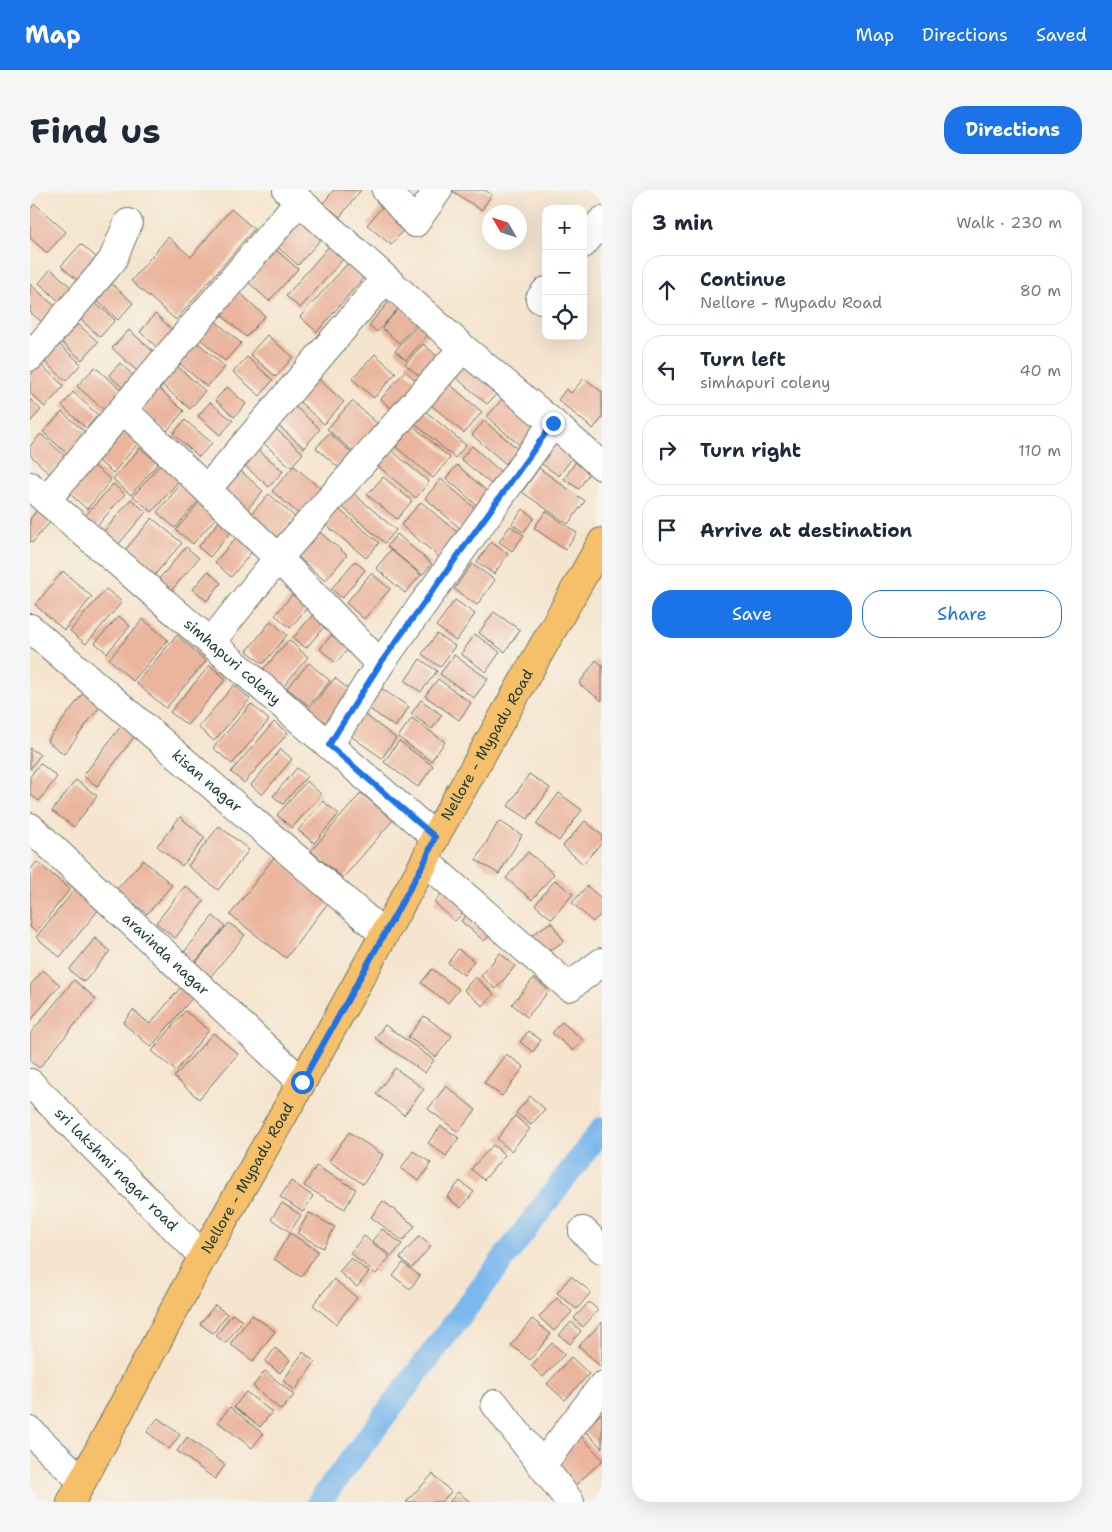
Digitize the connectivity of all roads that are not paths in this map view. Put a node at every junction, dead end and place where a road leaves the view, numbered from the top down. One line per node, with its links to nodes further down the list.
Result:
1 (386, 190): 2 (street)
2 (438, 190)
3 (293, 196): 7 (street); 10 (street)
4 (602, 221): 6 (street)
5 (128, 223): 9 (street)
6 (587, 239)
7 (385, 279): 8 (street); 13 (street)
8 (463, 348): 11 (street); 16 (street)
9 (30, 357)
10 (123, 409): 13 (street); 14 (street)
11 (553, 423): 12 (street); 19 (street)
12 (602, 466)
13 (207, 489): 16 (street)
14 (38, 493): 18 (street, simhapuri coleny)
15 (602, 542): 22 (main road, Nellore - Mypadu Road)
16 (278, 558): 18 (street); 19 (street)
17 (30, 628): 23 (street, kisan nagar)
18 (211, 642): 20 (street, simhapuri coleny)
19 (380, 664): 20 (street)
20 (329, 745): 22 (street, simhapuri coleny)
21 (30, 827): 25 (street, aravinda nagar)
22 (430, 849): 23 (main road, Nellore - Mypadu Road); 24 (street, simhapuri coleny)
23 (384, 934): 25 (main road, Nellore - Mypadu Road)
24 (602, 962)
25 (302, 1082): 27 (main road, Nellore - Mypadu Road)
26 (30, 1083): 27 (street, sri lakshmi nagar road)
27 (203, 1256): 32 (main road, Nellore - Mypadu Road)
28 (602, 1386): 31 (street)
29 (495, 1404): 31 (street)
30 (30, 1431): 32 (street)
31 (542, 1465): 33 (street)
32 (77, 1492)
33 (570, 1502)

